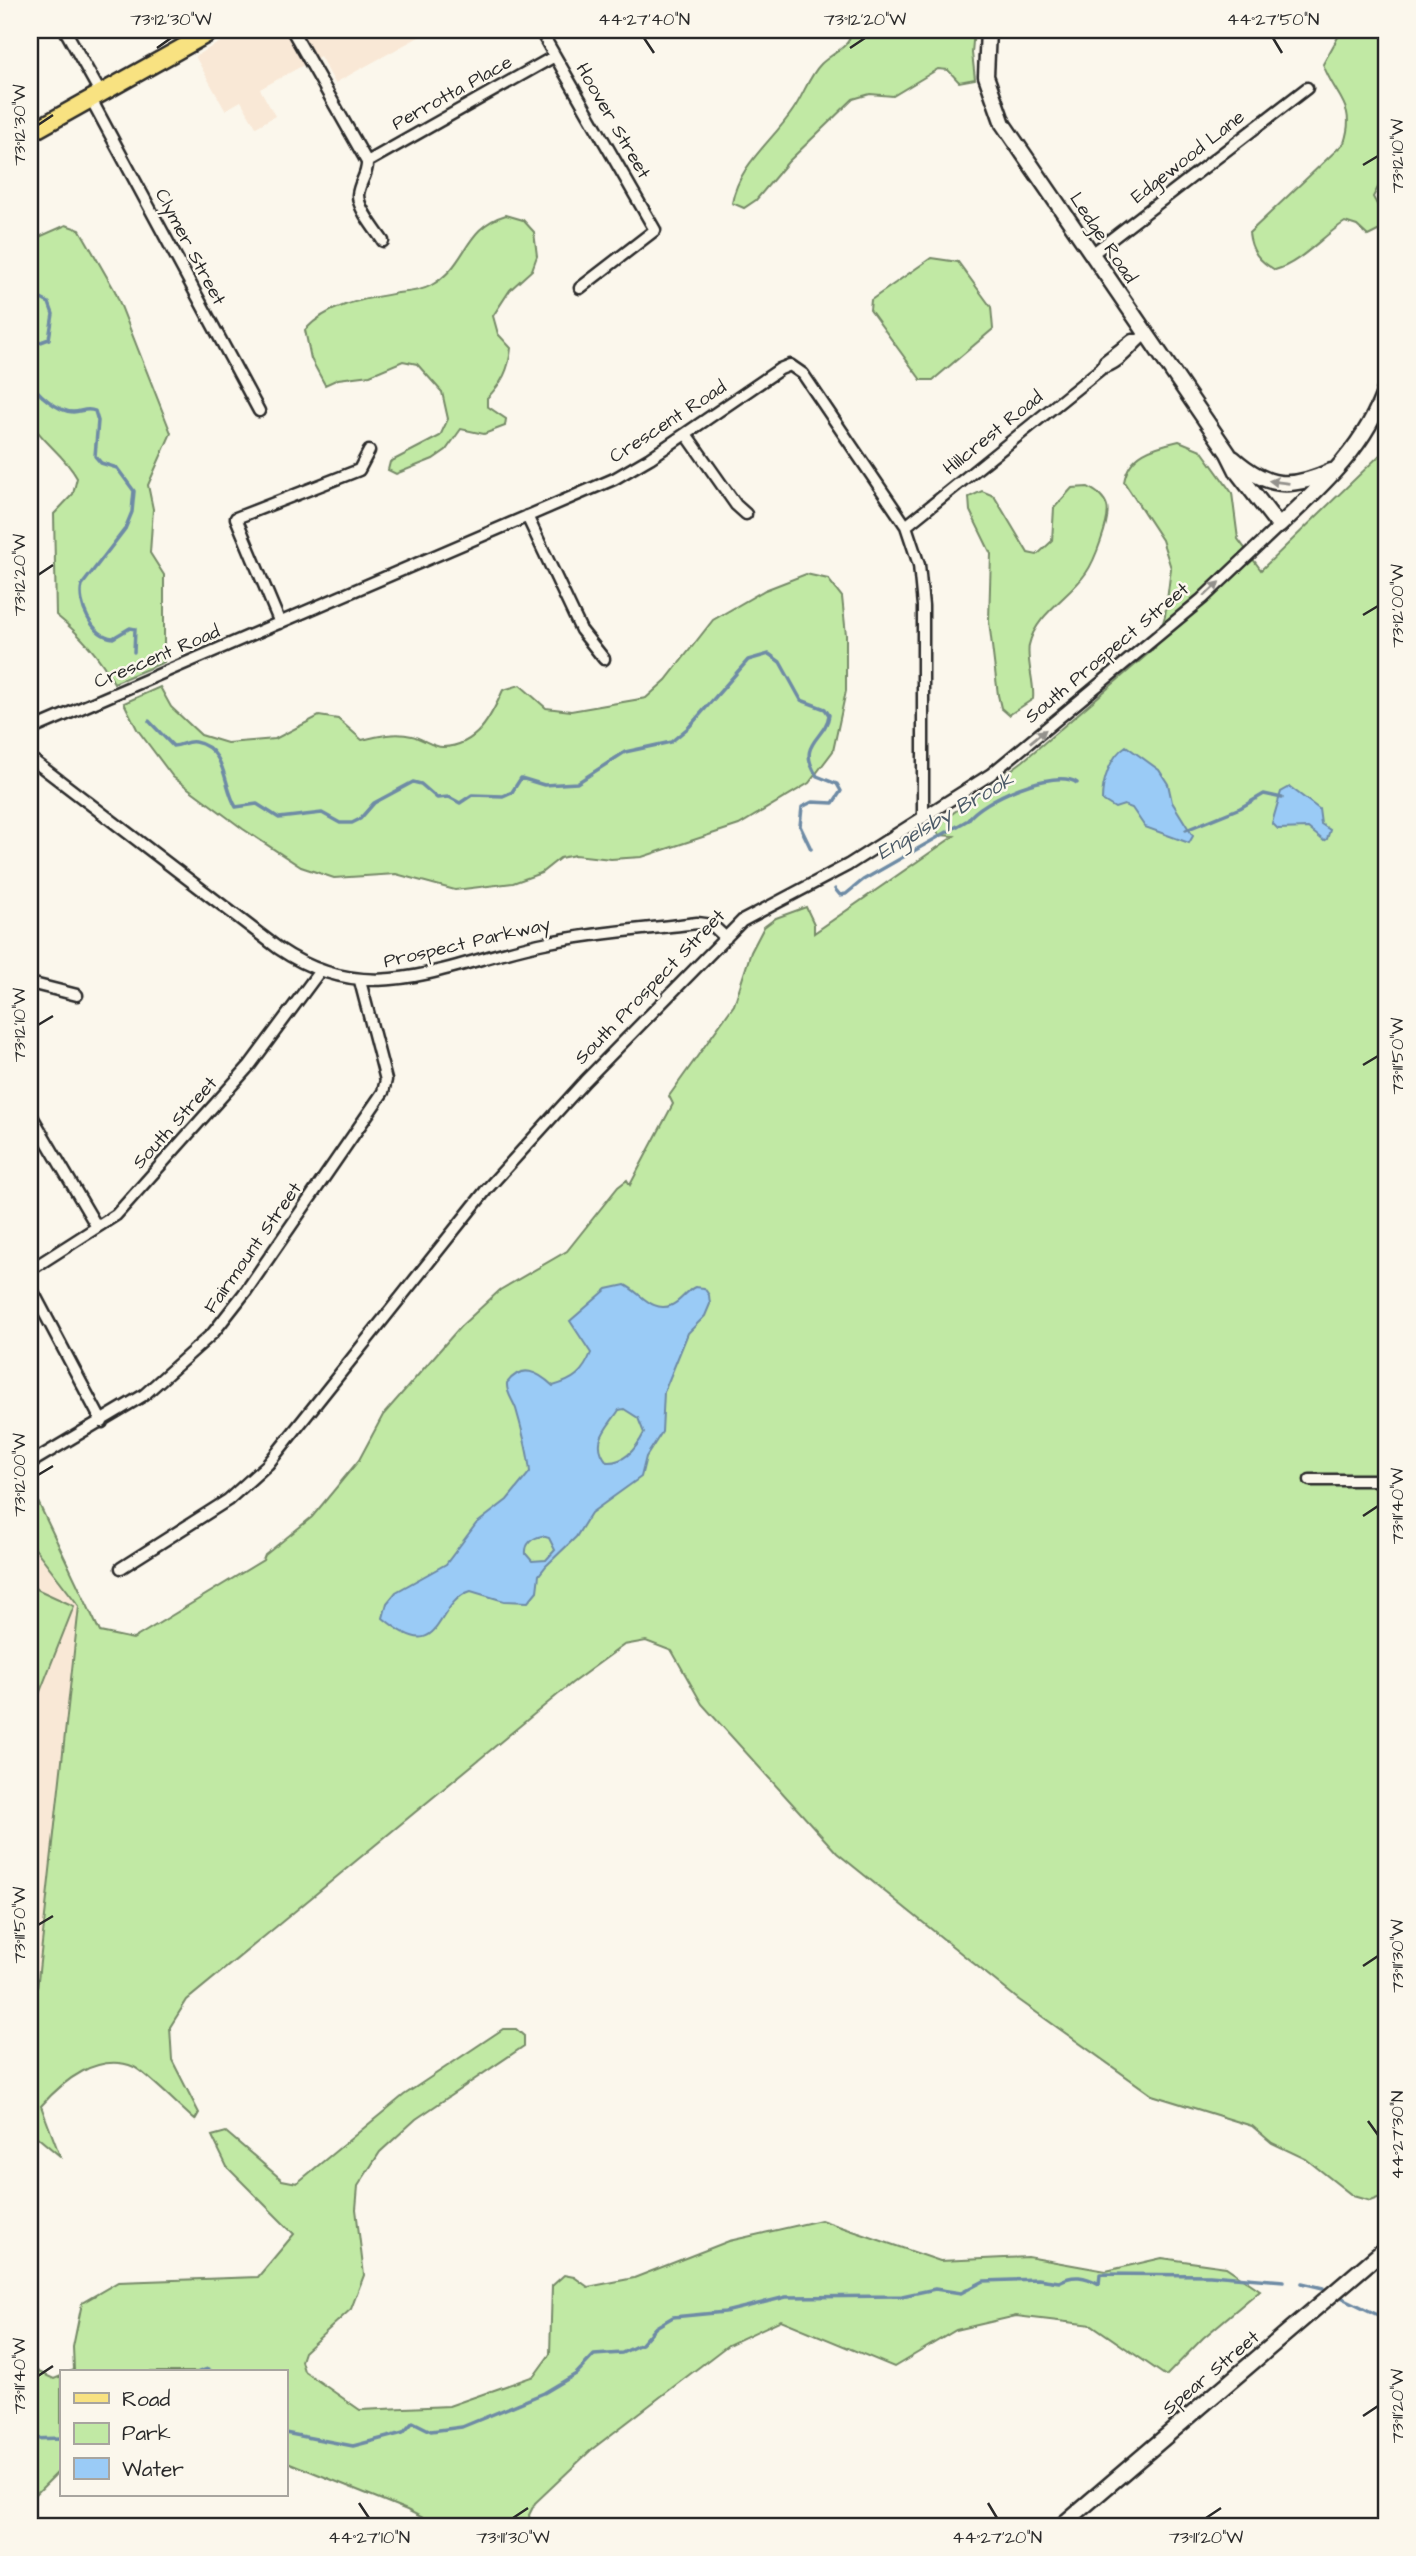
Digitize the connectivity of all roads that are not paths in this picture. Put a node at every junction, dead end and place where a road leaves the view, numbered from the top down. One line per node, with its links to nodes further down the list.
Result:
1 (65, 30): 8 (street, Clymer Street)
2 (214, 30): 8 (main road)
3 (292, 30): 10 (street)
4 (988, 30): 12 (street, Ledge Road)
5 (543, 31): 6 (street, Hoover Street)
6 (555, 56): 10 (street, Perrotta Place); 13 (street, Hoover Street)
7 (1307, 88): 12 (street, Edgewood Lane)
8 (96, 96): 9 (main road); 16 (street, Clymer Street)
9 (30, 133)
10 (367, 162): 11 (street)
11 (383, 241)
12 (1092, 254): 14 (street, Ledge Road)
13 (580, 288)
14 (1142, 337): 19 (street, Ledge Road); 23 (street, Hillcrest Road)
15 (1386, 387): 20 (street, South Prospect Street)
16 (259, 411)
17 (686, 434): 21 (street); 22 (street, Crescent Road); 23 (street, Crescent Road)
18 (369, 451): 25 (street)
19 (1228, 453): 20 (street, Ledge Road, one-way to 19); 24 (street, Ledge Road)
20 (1336, 469): 24 (street, South Prospect Street)
21 (746, 514)
22 (527, 516): 25 (street, Crescent Road); 26 (street)
23 (906, 526): 29 (street, Crescent Road)
24 (1279, 526): 29 (street, South Prospect Street, one-way to 24)
25 (280, 623): 27 (street, Crescent Road)
26 (604, 659)
27 (30, 730)
28 (30, 758): 31 (street, Prospect Parkway)
29 (922, 818): 30 (street, South Prospect Street)
30 (726, 938): 32 (street, Prospect Parkway); 43 (street, South Prospect Street)
31 (319, 972): 32 (street, Prospect Parkway); 36 (street, South Street)
32 (360, 981): 39 (street, Fairmount Street)
33 (30, 982): 34 (street)
34 (77, 995)
35 (30, 1113): 36 (street)
36 (97, 1227): 37 (street, South Street)
37 (30, 1270)
38 (30, 1286): 39 (street)
39 (102, 1422): 40 (street, Fairmount Street)
40 (30, 1463)
41 (1310, 1480): 42 (street)
42 (1386, 1480)
43 (121, 1569)
44 (1386, 2248): 45 (street, Spear Street)
45 (1061, 2526)

